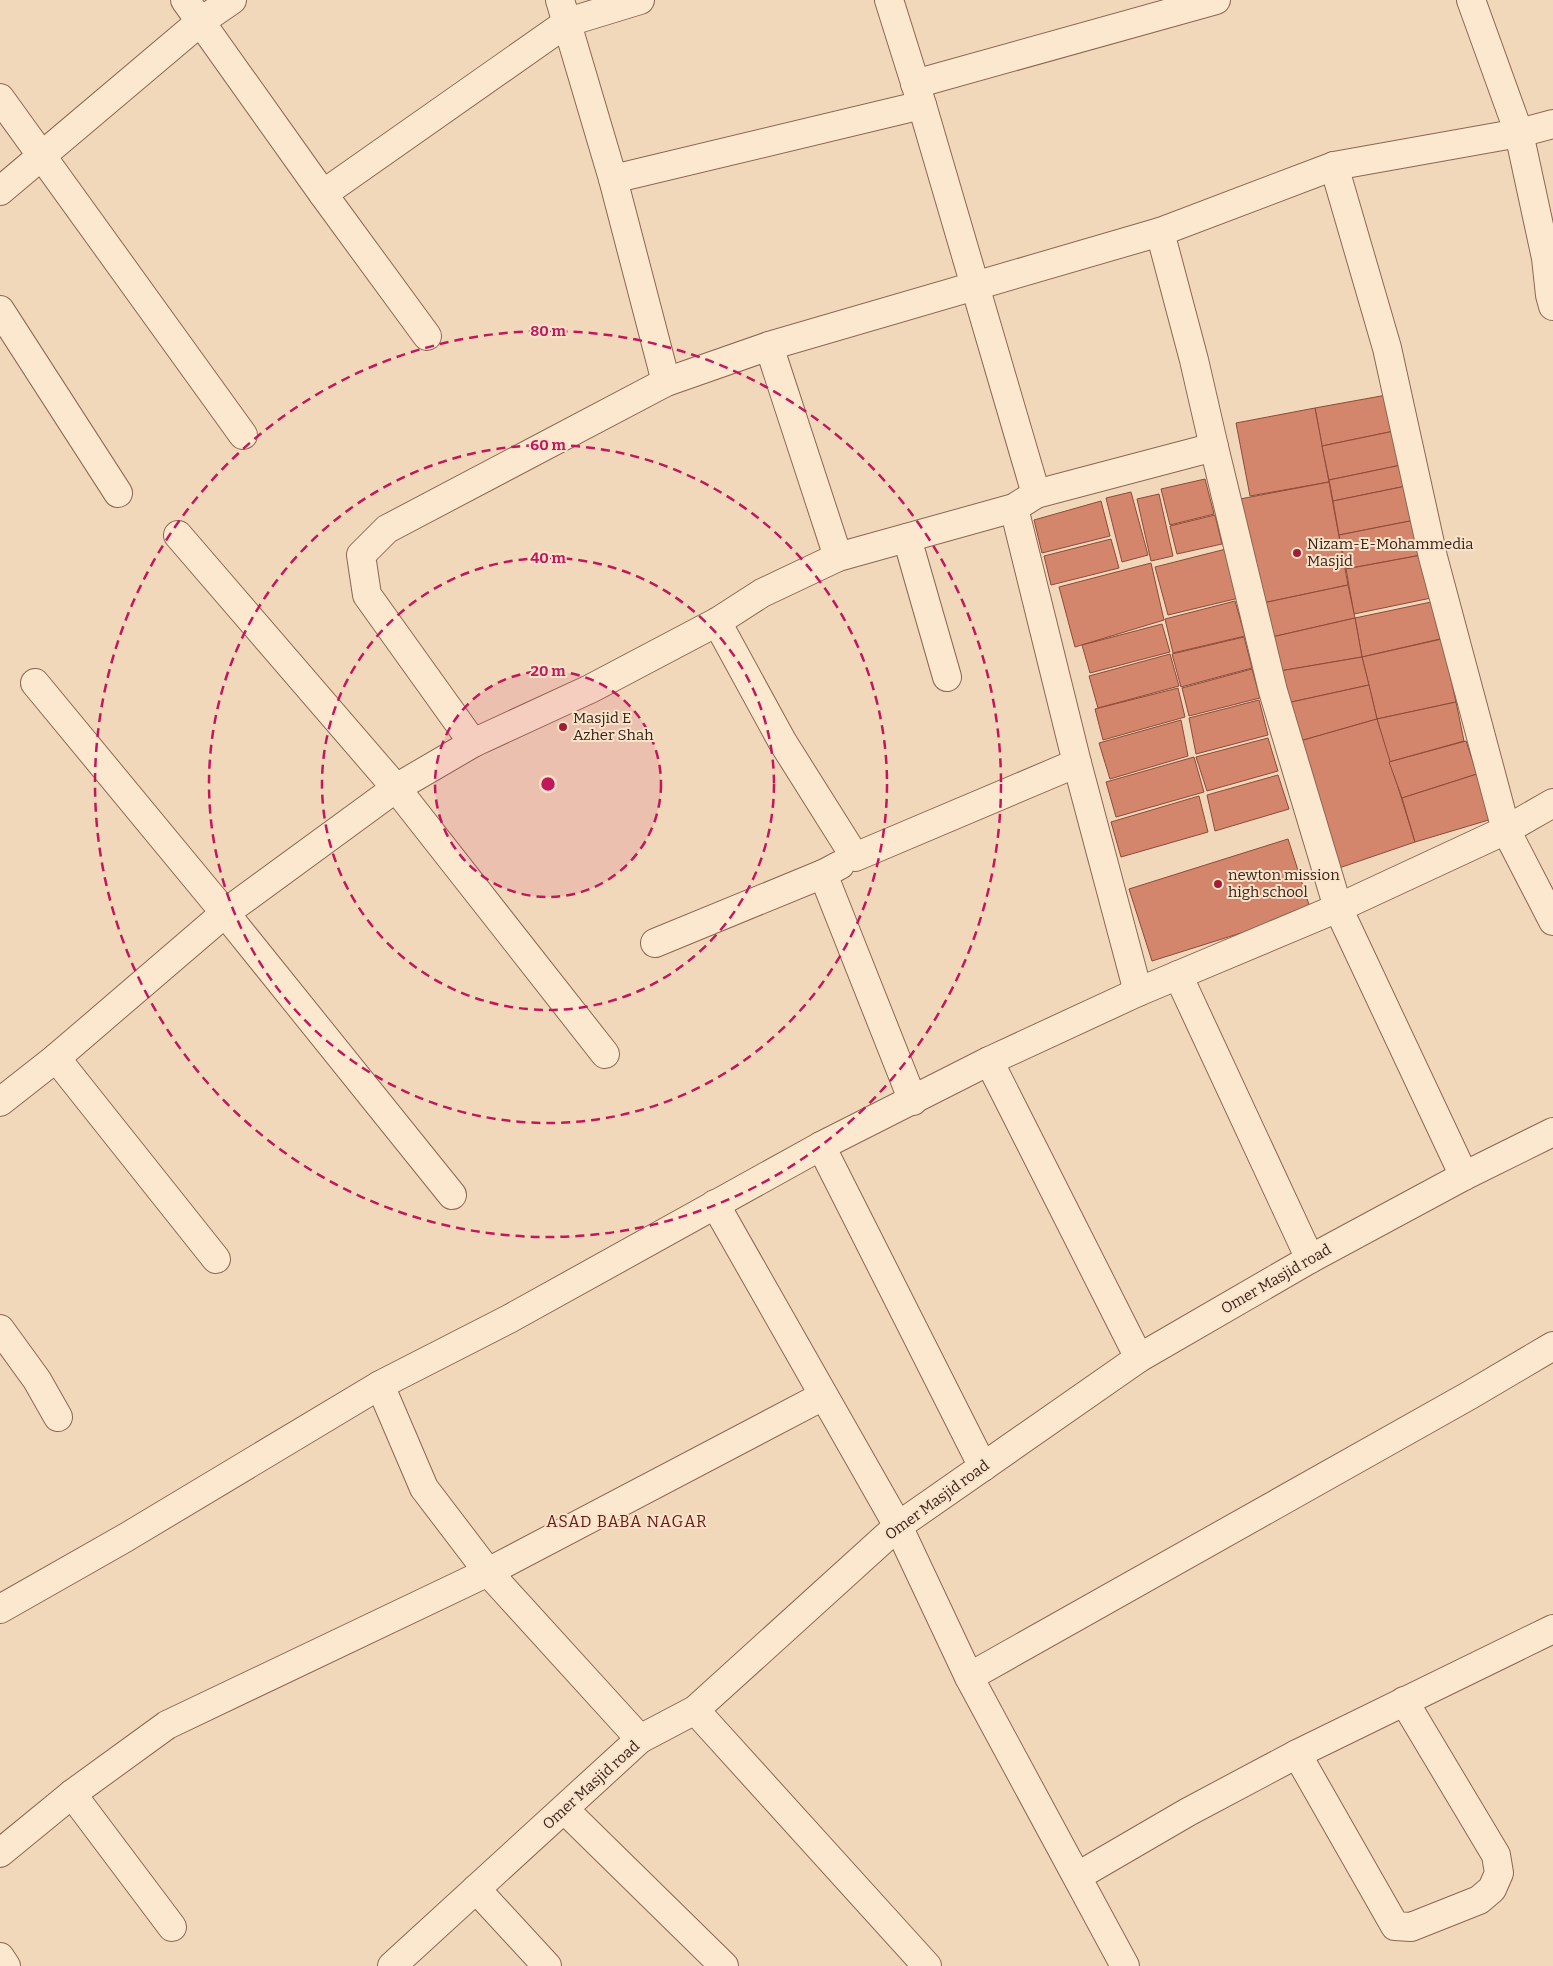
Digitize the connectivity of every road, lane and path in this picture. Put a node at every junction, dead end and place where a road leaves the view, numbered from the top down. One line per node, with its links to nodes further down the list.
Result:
1 (185, 0): 8 (street)
2 (232, 0): 8 (street)
3 (640, 0): 7 (street)
4 (889, 0): 9 (street)
5 (1216, 0): 9 (street)
6 (1471, 0): 12 (street)
7 (564, 11): 15 (street); 17 (street)
8 (200, 22): 13 (street); 17 (street)
9 (919, 94): 15 (street); 19 (street)
10 (0, 98): 13 (street)
11 (1553, 124): 12 (street)
12 (1519, 133): 14 (street); 20 (street)
13 (41, 156): 16 (street); 25 (street)
14 (1334, 166): 18 (street); 39 (street)
15 (613, 179): 24 (street)
16 (0, 191)
17 (323, 194): 22 (street)
18 (1160, 232): 19 (street); 26 (street)
19 (974, 286): 23 (street); 28 (street)
20 (1552, 298)
21 (0, 310): 27 (street)
22 (427, 336)
23 (769, 346): 24 (street); 31 (street)
24 (666, 382): 35 (street)
25 (243, 436)
26 (1214, 447): 28 (street); 42 (street)
27 (118, 493)
28 (1025, 501): 30 (street); 36 (street)
29 (178, 535): 37 (street)
30 (907, 538): 31 (street); 33 (street)
31 (838, 557): 32 (street)
32 (717, 622): 35 (street); 40 (street)
33 (947, 677)
34 (35, 683): 43 (street)
35 (473, 743): 37 (street)
36 (1077, 763): 40 (street); 47 (street)
37 (396, 788): 43 (street); 48 (street)
38 (1553, 803): 39 (street)
39 (1506, 830): 42 (street); 44 (street)
40 (855, 857): 41 (street)
41 (823, 874): 45 (street); 51 (street)
42 (1338, 908): 46 (street); 55 (street)
43 (225, 913): 49 (street); 56 (street)
44 (1553, 920)
45 (655, 943)
46 (1178, 975): 47 (street); 58 (street)
47 (1138, 992): 50 (street)
48 (605, 1054)
49 (56, 1058): 52 (street); 59 (street)
50 (989, 1061): 51 (street); 62 (street)
51 (913, 1101): 54 (street)
52 (0, 1102)
53 (1553, 1132): 55 (street, Omer Masjid road)
54 (821, 1146): 57 (street); 66 (street)
55 (1464, 1176): 58 (street, Omer Masjid road)
56 (452, 1195)
57 (715, 1204): 63 (street); 64 (street)
58 (1310, 1259): 62 (street, Omer Masjid road)
59 (216, 1260)
60 (0, 1329): 65 (street)
61 (1553, 1346): 71 (street)
62 (1139, 1358): 66 (street, Omer Masjid road)
63 (380, 1386): 68 (street); 69 (street)
64 (823, 1396): 67 (street); 68 (street)
65 (58, 1417)
66 (983, 1466): 67 (street, Omer Masjid road)
67 (898, 1526): 71 (street); 73 (street, Omer Masjid road)
68 (488, 1572): 74 (street); 76 (street)
69 (0, 1608)
70 (1552, 1632): 72 (street)
71 (969, 1677): 79 (street)
72 (1404, 1701): 75 (street); 75 (street)
73 (695, 1710): 74 (street, Omer Masjid road); 87 (street)
74 (640, 1739): 77 (street, Omer Masjid road)
75 (1297, 1754): 79 (street)
76 (72, 1794): 78 (street); 81 (street)
77 (564, 1809): 80 (street, Omer Masjid road); 86 (street)
78 (0, 1853)
79 (1078, 1876): 88 (street)
80 (476, 1889): 84 (street, Omer Masjid road); 85 (street)
81 (172, 1927)
82 (0, 1957): 83 (street)
83 (6, 1966)
84 (392, 1966)
85 (547, 1966)
86 (724, 1966)
87 (927, 1966)
88 (1125, 1966)

